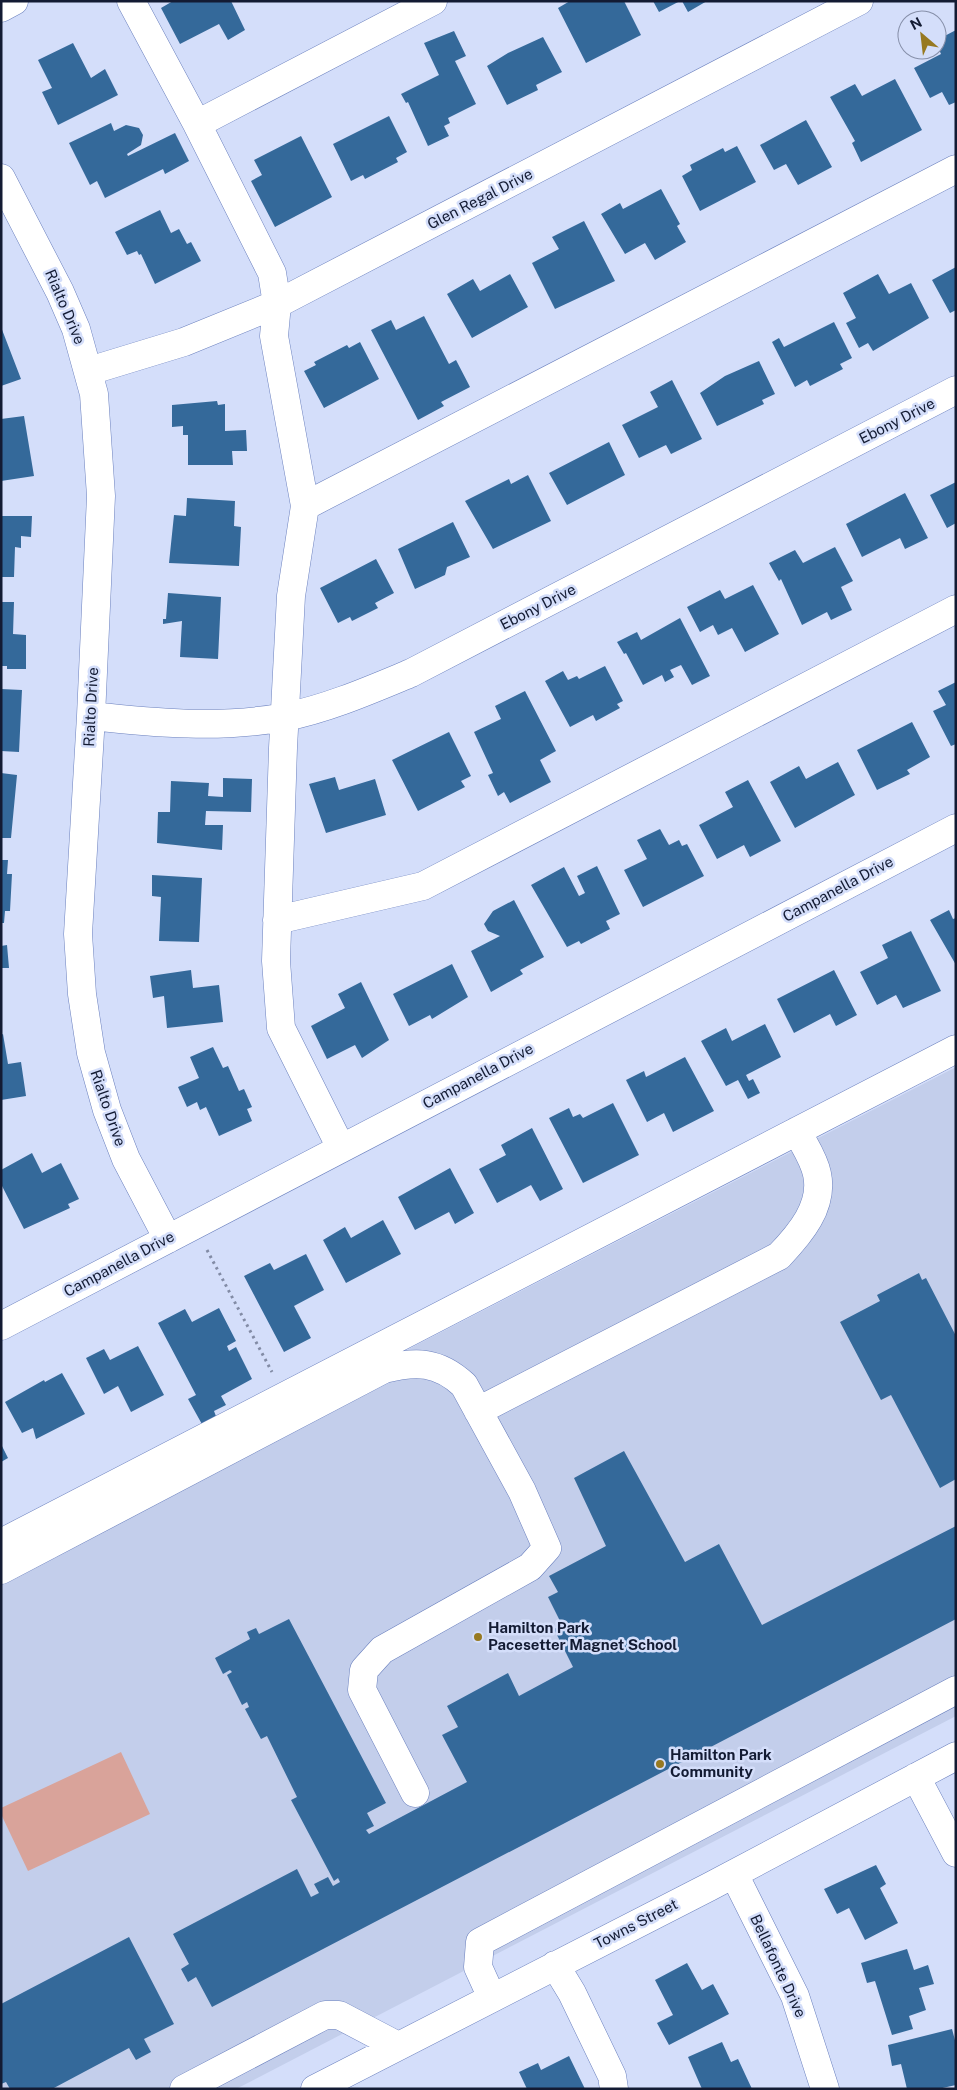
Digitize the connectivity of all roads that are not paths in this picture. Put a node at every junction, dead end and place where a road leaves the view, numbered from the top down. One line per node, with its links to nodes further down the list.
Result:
1 (14, 1): 5 (street)
2 (130, 1): 6 (street)
3 (433, 1): 6 (street)
4 (859, 1): 9 (street, Glen Regal Drive)
5 (1, 8)
6 (197, 124): 9 (street)
7 (956, 169): 12 (street)
8 (1, 178): 10 (street, Rialto Drive)
9 (276, 304): 10 (street, Glen Regal Drive); 12 (street)
10 (89, 371): 14 (street, Rialto Drive)
11 (956, 390): 15 (street, Ebony Drive)
12 (305, 506): 15 (street)
13 (956, 609): 17 (street)
14 (91, 716): 15 (street, Ebony Drive); 21 (street, Rialto Drive)
15 (285, 717): 17 (street)
16 (956, 828): 20 (street, Campanella Drive)
17 (277, 920): 20 (street)
18 (956, 1049): 19 (street)
19 (798, 1131): 23 (street); 25 (street)
20 (341, 1148): 21 (street, Campanella Drive)
21 (168, 1238): 22 (street, Campanella Drive)
22 (1, 1326)
23 (418, 1328): 24 (street); 26 (street)
24 (439, 1368): 25 (street); 27 (street)
25 (478, 1411): 31 (street)
26 (1, 1543)
27 (1, 1570)
28 (956, 1690): 35 (street)
29 (956, 1756): 30 (street, Towns Street)
30 (916, 1777): 32 (street); 33 (street, Towns Street)
31 (415, 1793)
32 (956, 1853)
33 (734, 1874): 34 (street, Towns Street); 40 (street, Bellafonte Drive)
34 (555, 1965): 35 (street, Towns Street); 39 (street)
35 (492, 1998): 36 (street, Towns Street)
36 (398, 2046): 37 (street); 38 (street, Towns Street)
37 (184, 2089)
38 (315, 2089)
39 (614, 2089)
40 (825, 2089)

